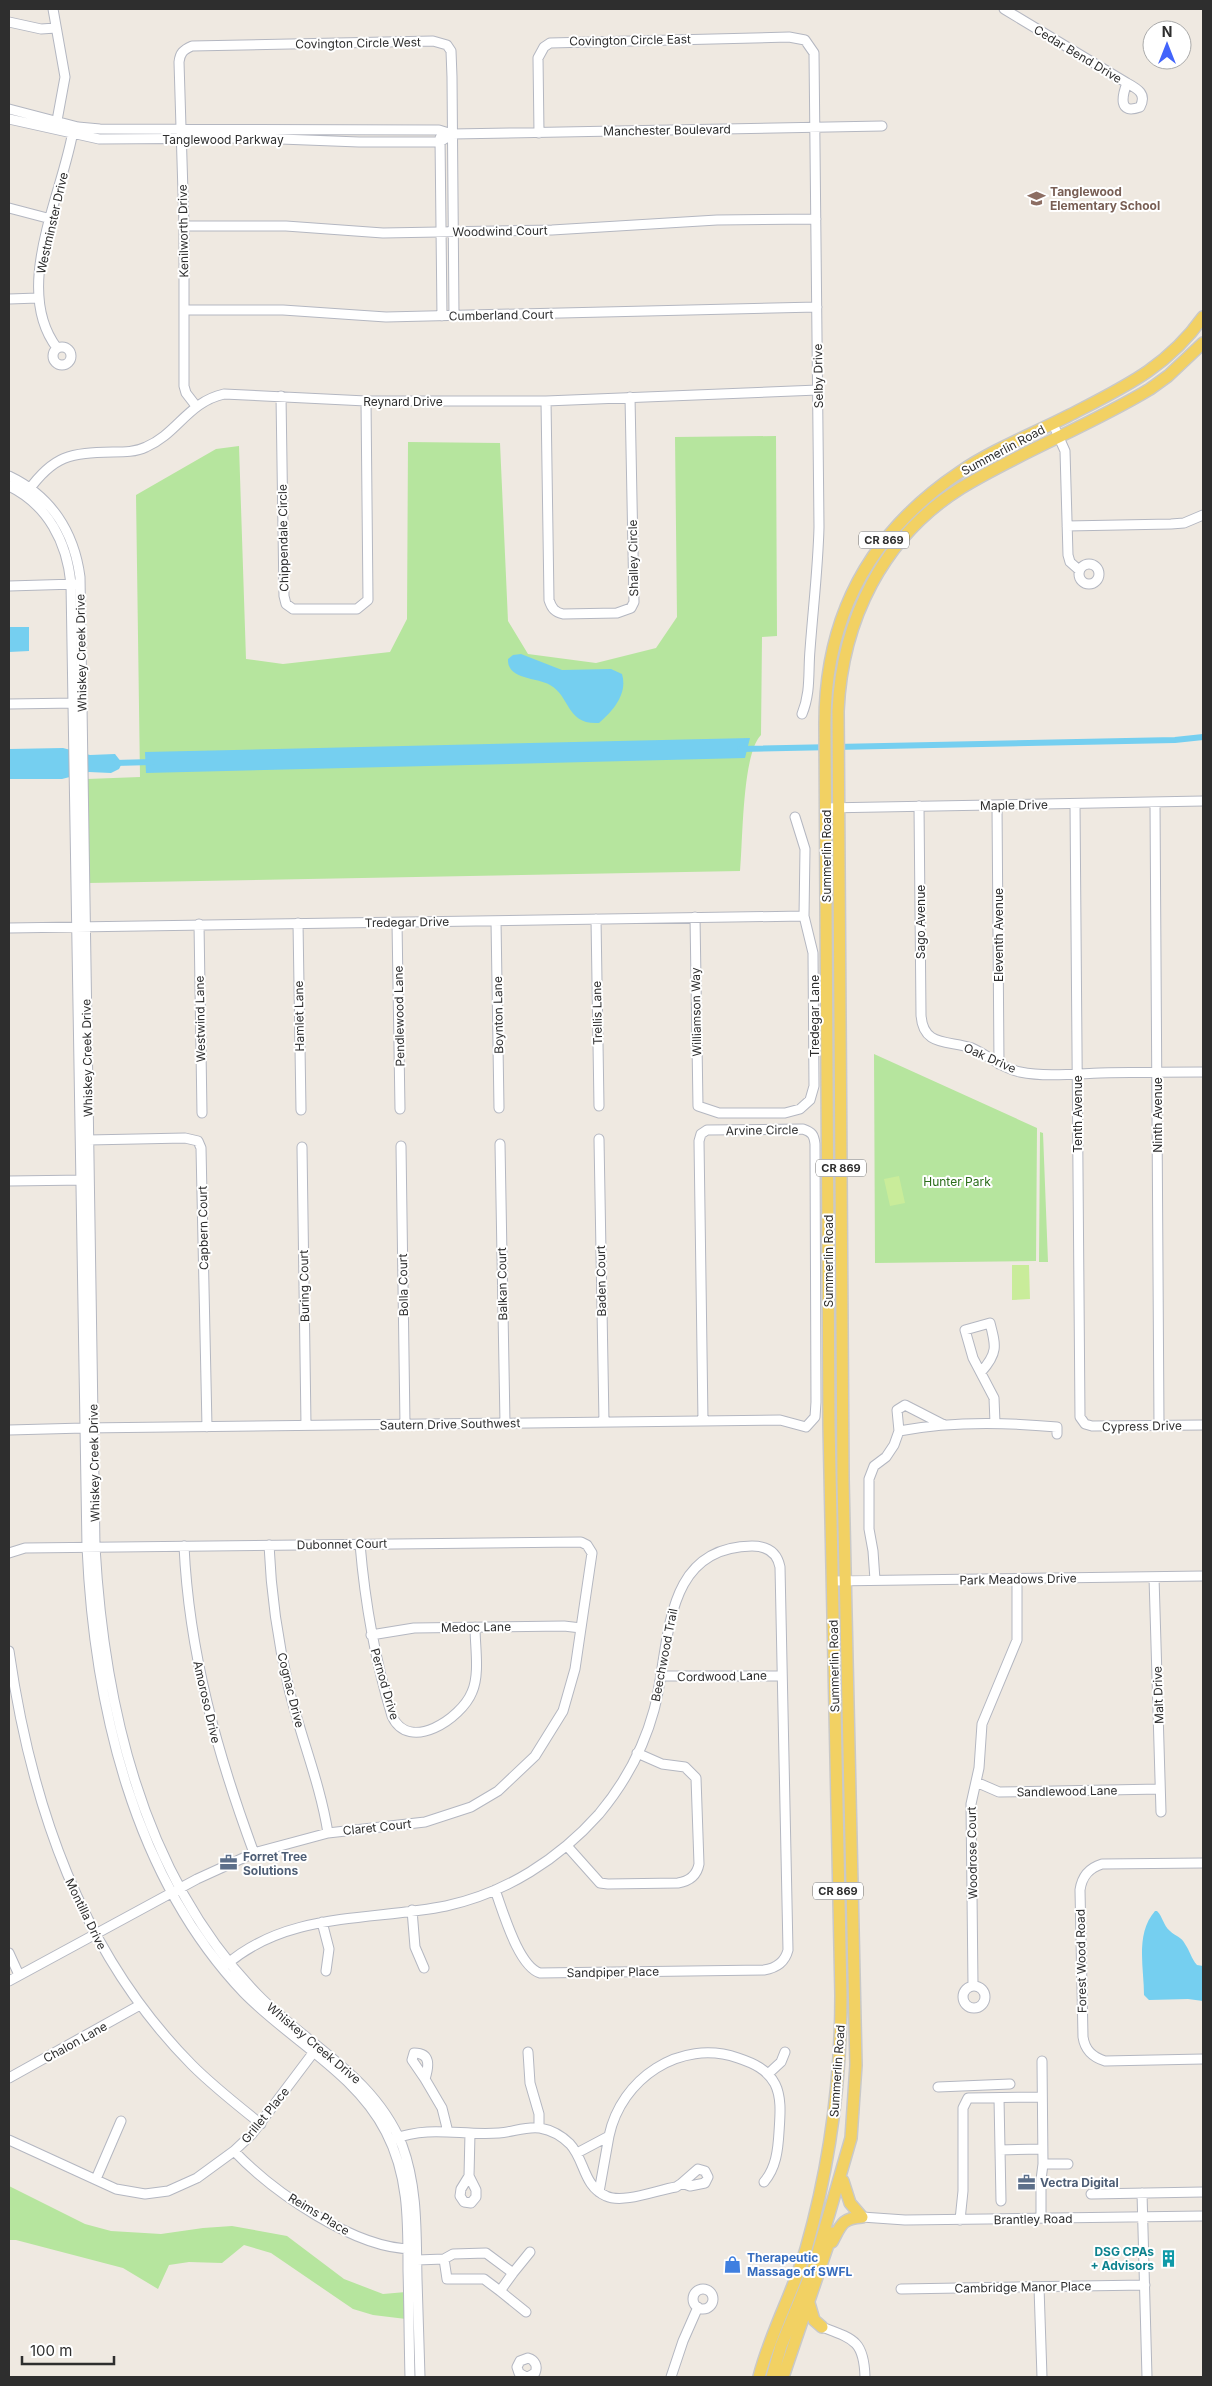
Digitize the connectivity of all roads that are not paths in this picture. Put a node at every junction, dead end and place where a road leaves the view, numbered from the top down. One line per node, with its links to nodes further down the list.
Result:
1 (53, 9): 4 (street)
2 (1004, 9): 7 (street, Cedar Bend Drive)
3 (9, 22): 4 (street)
4 (56, 28): 10 (street)
5 (805, 40): 13 (street, Selby Drive); 18 (street, Covington Circle East)
6 (181, 54): 14 (street, Kenilworth Drive); 19 (street, Covington Circle West)
7 (1127, 83)
8 (9, 109): 10 (street, Tanglewood Parkway)
9 (9, 119): 10 (street, Tanglewood Parkway)
10 (56, 126): 15 (street, Tanglewood Parkway)
11 (882, 126): 13 (street, Manchester Boulevard)
12 (268, 128): 14 (street, Tanglewood Parkway); 17 (street, Tanglewood Parkway); 20 (street)
13 (816, 128): 18 (street, Manchester Boulevard); 26 (street, Selby Drive)
14 (180, 129): 15 (street, Tanglewood Parkway); 21 (street, Kenilworth Drive)
15 (74, 130): 21 (street, Tanglewood Parkway); 25 (street, Westminster Drive)
16 (439, 130): 17 (street, Tanglewood Parkway); 19 (street, Tanglewood Parkway); 23 (street)
17 (354, 131): 22 (street)
18 (539, 133): 19 (street, Manchester Boulevard)
19 (452, 134): 23 (street); 29 (street)
20 (268, 138): 21 (street, Tanglewood Parkway); 22 (street, Tanglewood Parkway)
21 (180, 139): 27 (street, Kenilworth Drive)
22 (354, 142): 23 (street, Tanglewood Parkway)
23 (440, 142): 28 (street)
24 (9, 208): 25 (street)
25 (51, 219): 30 (street, Westminster Drive)
26 (816, 219): 29 (street, Woodwind Court); 32 (street, Selby Drive)
27 (184, 226): 28 (street, Woodwind Court); 33 (street, Kenilworth Drive)
28 (441, 232): 29 (street, Woodwind Court); 34 (street)
29 (453, 232): 35 (street)
30 (38, 298): 31 (street); 38 (street, Westminster Drive)
31 (9, 299)
32 (817, 306): 35 (street, Cumberland Court); 39 (street, Selby Drive)
33 (184, 310): 34 (street, Cumberland Court); 44 (street, Kenilworth Drive)
34 (442, 316): 35 (street, Cumberland Court)
35 (454, 316)
36 (1203, 317): 45 (main road, Summerlin Road / CR 869)
37 (1203, 343): 46 (main road, Summerlin Road / CR 869)
38 (57, 348)
39 (818, 390): 41 (street, Reynard Drive); 57 (street, Selby Drive)
40 (280, 396): 42 (street, Reynard Drive); 42 (street, Chippendale Circle); 44 (street, Reynard Drive)
41 (630, 397): 43 (street, Reynard Drive); 43 (street, Shalley Circle)
42 (366, 401): 43 (street, Reynard Drive)
43 (546, 401)
44 (196, 406): 49 (street, Reynard Drive)
45 (1053, 424): 46 (street); 63 (main road, Summerlin Road / CR 869)
46 (1060, 437): 51 (street); 64 (main road, Summerlin Road / CR 869)
47 (9, 476): 49 (street, Whiskey Creek Drive)
48 (9, 486): 49 (street, Whiskey Creek Drive)
49 (27, 492): 53 (street, Whiskey Creek Drive)
50 (1203, 515): 51 (street)
51 (1067, 526): 52 (street)
52 (1079, 570)
53 (75, 584): 54 (street); 55 (street, Whiskey Creek Drive)
54 (9, 586)
55 (77, 703): 56 (street); 73 (street, Whiskey Creek Drive)
56 (9, 704)
57 (802, 714)
58 (1203, 801): 59 (street, Maple Drive)
59 (1155, 803): 60 (street, Maple Drive); 77 (street, Ninth Avenue)
60 (1075, 804): 62 (street, Maple Drive); 79 (street, Tenth Avenue)
61 (919, 806): 62 (street, Maple Drive); 64 (street, Maple Drive); 75 (street, Sago Avenue)
62 (997, 806): 76 (street, Eleventh Avenue)
63 (825, 808): 64 (street, Maple Drive); 121 (main road, Summerlin Road / CR 869)
64 (838, 808): 120 (main road, Summerlin Road / CR 869)
65 (795, 817): 66 (street, Tredegar Lane)
66 (804, 916): 67 (street, Tredegar Drive); 81 (street, Tredegar Lane)
67 (695, 918): 68 (street, Tredegar Drive); 81 (street, Williamson Way)
68 (596, 919): 69 (street, Tredegar Drive); 80 (street, Trellis Lane)
69 (496, 921): 70 (street, Tredegar Drive); 82 (street, Boynton Lane)
70 (397, 922): 71 (street, Tredegar Drive); 84 (street, Pendlewood Lane)
71 (298, 923): 72 (street, Tredegar Drive); 83 (street, Hamlet Lane)
72 (199, 924): 73 (street, Tredegar Drive); 85 (street, Westwind Lane)
73 (81, 926): 74 (street, Tredegar Drive); 87 (street, Whiskey Creek Drive); 91 (street, Whiskey Creek Drive)
74 (9, 928)
75 (928, 1036): 76 (street, Oak Drive)
76 (999, 1064): 79 (street, Oak Drive)
77 (1156, 1072): 78 (street, Oak Drive); 79 (street, Oak Drive); 103 (street, Ninth Avenue)
78 (1203, 1072)
79 (1077, 1074): 96 (street, Tenth Avenue)
80 (599, 1106)
81 (698, 1106)
82 (499, 1108)
83 (301, 1110)
84 (400, 1110)
85 (202, 1113)
86 (599, 1139): 95 (street, Baden Court)
87 (88, 1140): 91 (street, Whiskey Creek Drive); 104 (street, Capbern Court)
88 (500, 1144): 97 (street, Balkan Court)
89 (400, 1146): 99 (street, Bolla Court)
90 (302, 1147): 102 (street, Buring Court)
91 (85, 1180): 92 (street); 106 (street, Whiskey Creek Drive)
92 (9, 1181)
93 (982, 1372): 93 (street); 98 (street)
94 (703, 1421): 95 (street, Sautern Drive Southwest); 105 (street, Sautern Drive Southwest); 105 (street, Arvine Circle)
95 (604, 1422): 97 (street, Sautern Drive Southwest)
96 (1083, 1422): 103 (street, Cypress Drive)
97 (505, 1423): 99 (street, Sautern Drive Southwest)
98 (995, 1423): 100 (street); 109 (street)
99 (405, 1424): 102 (street, Sautern Drive Southwest)
100 (944, 1425): 108 (street); 108 (street)
101 (1203, 1425): 103 (street, Cypress Drive)
102 (306, 1426): 104 (street, Sautern Drive Southwest)
103 (1159, 1426)
104 (207, 1427): 106 (street, Sautern Drive Southwest)
105 (806, 1427)
106 (89, 1428): 107 (street, Sautern Drive Southwest); 114 (street, Whiskey Creek Drive)
107 (9, 1430)
108 (898, 1431): 119 (street)
109 (1057, 1434)
110 (360, 1544): 111 (street, Dubonnet Court); 112 (street, Dubonnet Court); 124 (street, Pernod Drive)
111 (269, 1545): 113 (street, Dubonnet Court); 132 (street, Cognac Drive)
112 (587, 1545): 123 (street, Claret Court)
113 (184, 1546): 114 (street, Dubonnet Court); 134 (street, Amoroso Drive)
114 (91, 1547): 115 (street, Dubonnet Court); 137 (street, Whiskey Creek Drive)
115 (9, 1553)
116 (1203, 1576): 117 (street, Park Meadows Drive)
117 (1154, 1577): 118 (street, Park Meadows Drive); 130 (street, Malt Drive)
118 (1018, 1579): 119 (street, Park Meadows Drive); 129 (street, Woodrose Court)
119 (875, 1580): 120 (street, Park Meadows Drive)
120 (845, 1581): 121 (street, Park Meadows Drive); 170 (main road, Summerlin Road / CR 869)
121 (832, 1582): 188 (main road, Summerlin Road / CR 869)
122 (475, 1627): 123 (street, Medoc Lane); 124 (street, Medoc Lane); 124 (street, Pernod Drive)
123 (582, 1628): 132 (street, Claret Court)
124 (371, 1634)
125 (9, 1651): 140 (street, Montilla Drive)
126 (661, 1676): 127 (street, Cordwood Lane); 127 (street, Beechwood Trail); 128 (street, Beechwood Trail)
127 (782, 1676): 142 (street, Beechwood Trail)
128 (637, 1753): 133 (street, Beechwood Trail); 133 (street)
129 (976, 1782): 130 (street, Sandlewood Lane); 148 (street, Woodrose Court)
130 (1160, 1789): 131 (street, Malt Drive)
131 (1161, 1812)
132 (328, 1833): 134 (street, Claret Court)
133 (567, 1846): 136 (street, Beechwood Trail)
134 (254, 1853): 137 (street, Claret Court)
135 (1203, 1863): 153 (street, Forest Wood Road)
136 (495, 1890): 138 (street, Beechwood Trail); 142 (street, Sandpiper Place)
137 (175, 1891): 140 (street, Claret Court); 143 (street, Whiskey Creek Drive)
138 (412, 1910): 139 (street, Beechwood Trail); 144 (street)
139 (322, 1922): 143 (street, Beechwood Trail); 145 (street)
140 (94, 1935): 146 (street, Claret Court); 149 (street, Montilla Drive)
141 (9, 1953): 146 (street)
142 (782, 1963)
143 (226, 1966): 150 (street, Whiskey Creek Drive)
144 (424, 1968)
145 (326, 1970)
146 (19, 1975): 147 (street, Claret Court)
147 (9, 1980)
148 (973, 1986)
149 (140, 2005): 156 (street, Chalon Lane); 165 (street, Montilla Drive)
150 (315, 2050): 165 (street, Grillet Place); 171 (street, Whiskey Creek Drive)
151 (528, 2052): 166 (street)
152 (785, 2052): 155 (street)
153 (1203, 2059)
154 (1042, 2060): 161 (street)
155 (768, 2074): 169 (street); 182 (street)
156 (9, 2078)
157 (425, 2079): 167 (street)
158 (1010, 2084): 160 (street)
159 (938, 2086): 160 (street)
160 (962, 2086): 163 (street)
161 (1042, 2097): 162 (street); 173 (street)
162 (999, 2098): 163 (street); 174 (street)
163 (963, 2108): 194 (street)
164 (121, 2121): 180 (street)
165 (260, 2124): 175 (street, Grillet Place)
166 (539, 2128): 168 (street); 176 (street)
167 (448, 2132): 168 (street); 171 (street)
168 (470, 2133): 179 (street)
169 (609, 2136): 176 (street); 184 (street)
170 (851, 2138): 181 (main road); 215 (main road, Summerlin Road / CR 869)
171 (394, 2139): 195 (street, Whiskey Creek Drive)
172 (9, 2140): 180 (street, Grillet Place)
173 (1042, 2149): 174 (street); 177 (street)
174 (1000, 2150): 189 (street)
175 (234, 2151): 180 (street, Grillet Place); 195 (street, Reims Place)
176 (577, 2153): 184 (street)
177 (1044, 2164): 178 (street); 193 (street)
178 (1068, 2164)
179 (469, 2176)
180 (96, 2179)
181 (844, 2181): 192 (main road); 197 (main road)
182 (764, 2182)
183 (682, 2183): 184 (street)
184 (599, 2192)
185 (1203, 2192): 187 (street)
186 (1091, 2194): 187 (street)
187 (1142, 2194): 190 (street)
188 (819, 2198): 213 (main road); 214 (main road, Summerlin Road / CR 869)
189 (1001, 2201)
190 (1143, 2215): 191 (street, Brantley Road); 193 (street, Brantley Road); 201 (street)
191 (1203, 2216)
192 (862, 2217): 194 (street, Brantley Road); 197 (main road)
193 (1041, 2218): 194 (street, Brantley Road)
194 (960, 2220)
195 (412, 2249): 199 (street, Whiskey Creek Drive); 210 (street, Whiskey Creek Drive)
196 (530, 2252): 200 (street)
197 (827, 2252): 205 (main road)
198 (444, 2259): 199 (street); 200 (street); 204 (street)
199 (417, 2260): 211 (street, Whiskey Creek Drive)
200 (513, 2273): 204 (street)
201 (1145, 2285): 202 (street, Cambridge Manor Place); 219 (street)
202 (1039, 2287): 203 (street, Cambridge Manor Place); 218 (street)
203 (901, 2289)
204 (500, 2290): 207 (street)
205 (810, 2303): 208 (main road); 209 (main road)
206 (698, 2307): 212 (street)
207 (526, 2312)
208 (822, 2327): 209 (main road); 217 (street)
209 (797, 2337): 216 (main road)
210 (410, 2377)
211 (420, 2377)
212 (671, 2377)
213 (750, 2377)
214 (759, 2377)
215 (772, 2377)
216 (783, 2377)
217 (865, 2377)
218 (1042, 2377)
219 (1147, 2377)

